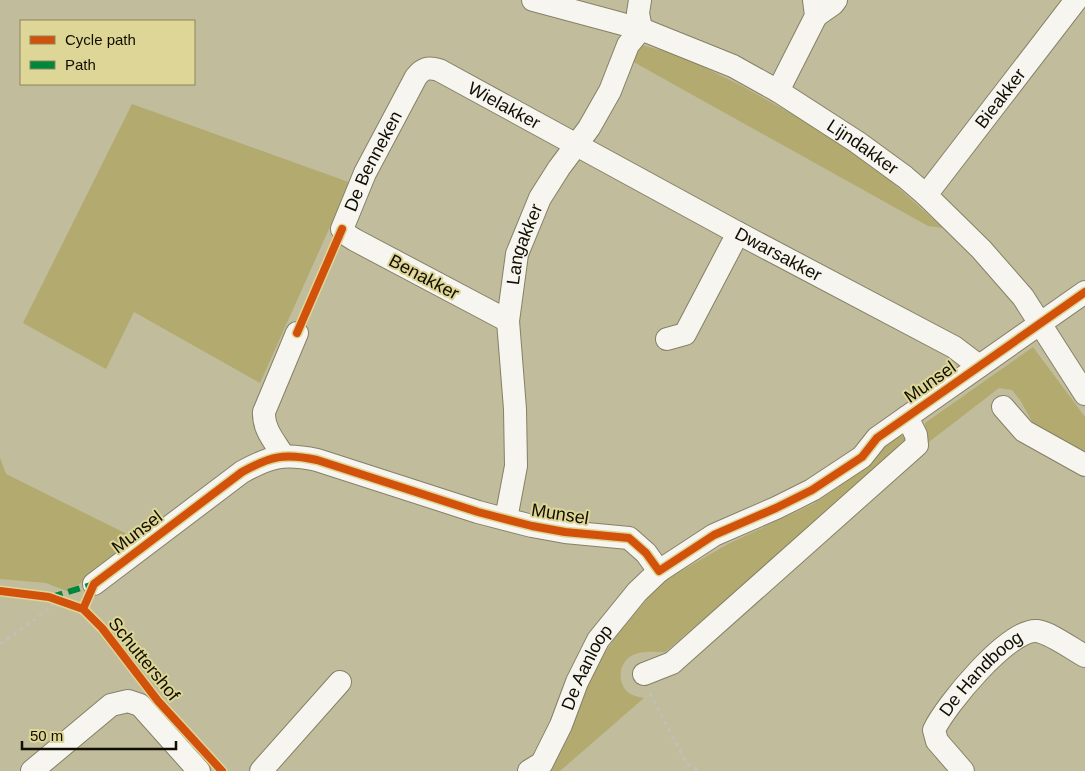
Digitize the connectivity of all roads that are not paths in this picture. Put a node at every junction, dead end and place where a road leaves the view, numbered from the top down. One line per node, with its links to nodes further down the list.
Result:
1 (533, 0): 6 (street, Lijndakker)
2 (640, 0): 6 (street)
3 (836, 0): 5 (street)
4 (1076, 0): 10 (street, Bieakker)
5 (815, 8): 8 (street)
6 (641, 29): 8 (street, Lijndakker); 9 (street, Langakker)
7 (431, 67): 9 (street, Wielakker); 11 (street, De Benneken)
8 (778, 91): 10 (street, Lijndakker)
9 (577, 144): 12 (street, Dwarsakker); 14 (street, Langakker)
10 (926, 196): 15 (street, Lijndakker)
11 (342, 229): 14 (street, Benakker)
12 (738, 233): 17 (street); 18 (street, Dwarsakker)
13 (1085, 292): 15 (street, Munsel)
14 (508, 321): 24 (street, Langakker)
15 (1040, 323): 18 (street, Munsel); 19 (street, Lijndakker)
16 (297, 333): 22 (street)
17 (681, 342)
18 (979, 366): 21 (street, Munsel)
19 (1085, 394)
20 (1003, 407): 23 (street)
21 (907, 417): 25 (street, Munsel); 28 (street, Munsel)
22 (284, 456): 24 (street, Munsel); 26 (street, Munsel)
23 (1085, 464)
24 (506, 519): 25 (street, Munsel)
25 (659, 571): 33 (street, De Aanloop)
26 (94, 584)
27 (1085, 656): 34 (street, De Handboog)
28 (644, 674)
29 (340, 682): 32 (street)
30 (32, 771): 31 (street, Schuttershof)
31 (199, 771)
32 (262, 771)
33 (529, 771)
34 (963, 771)

